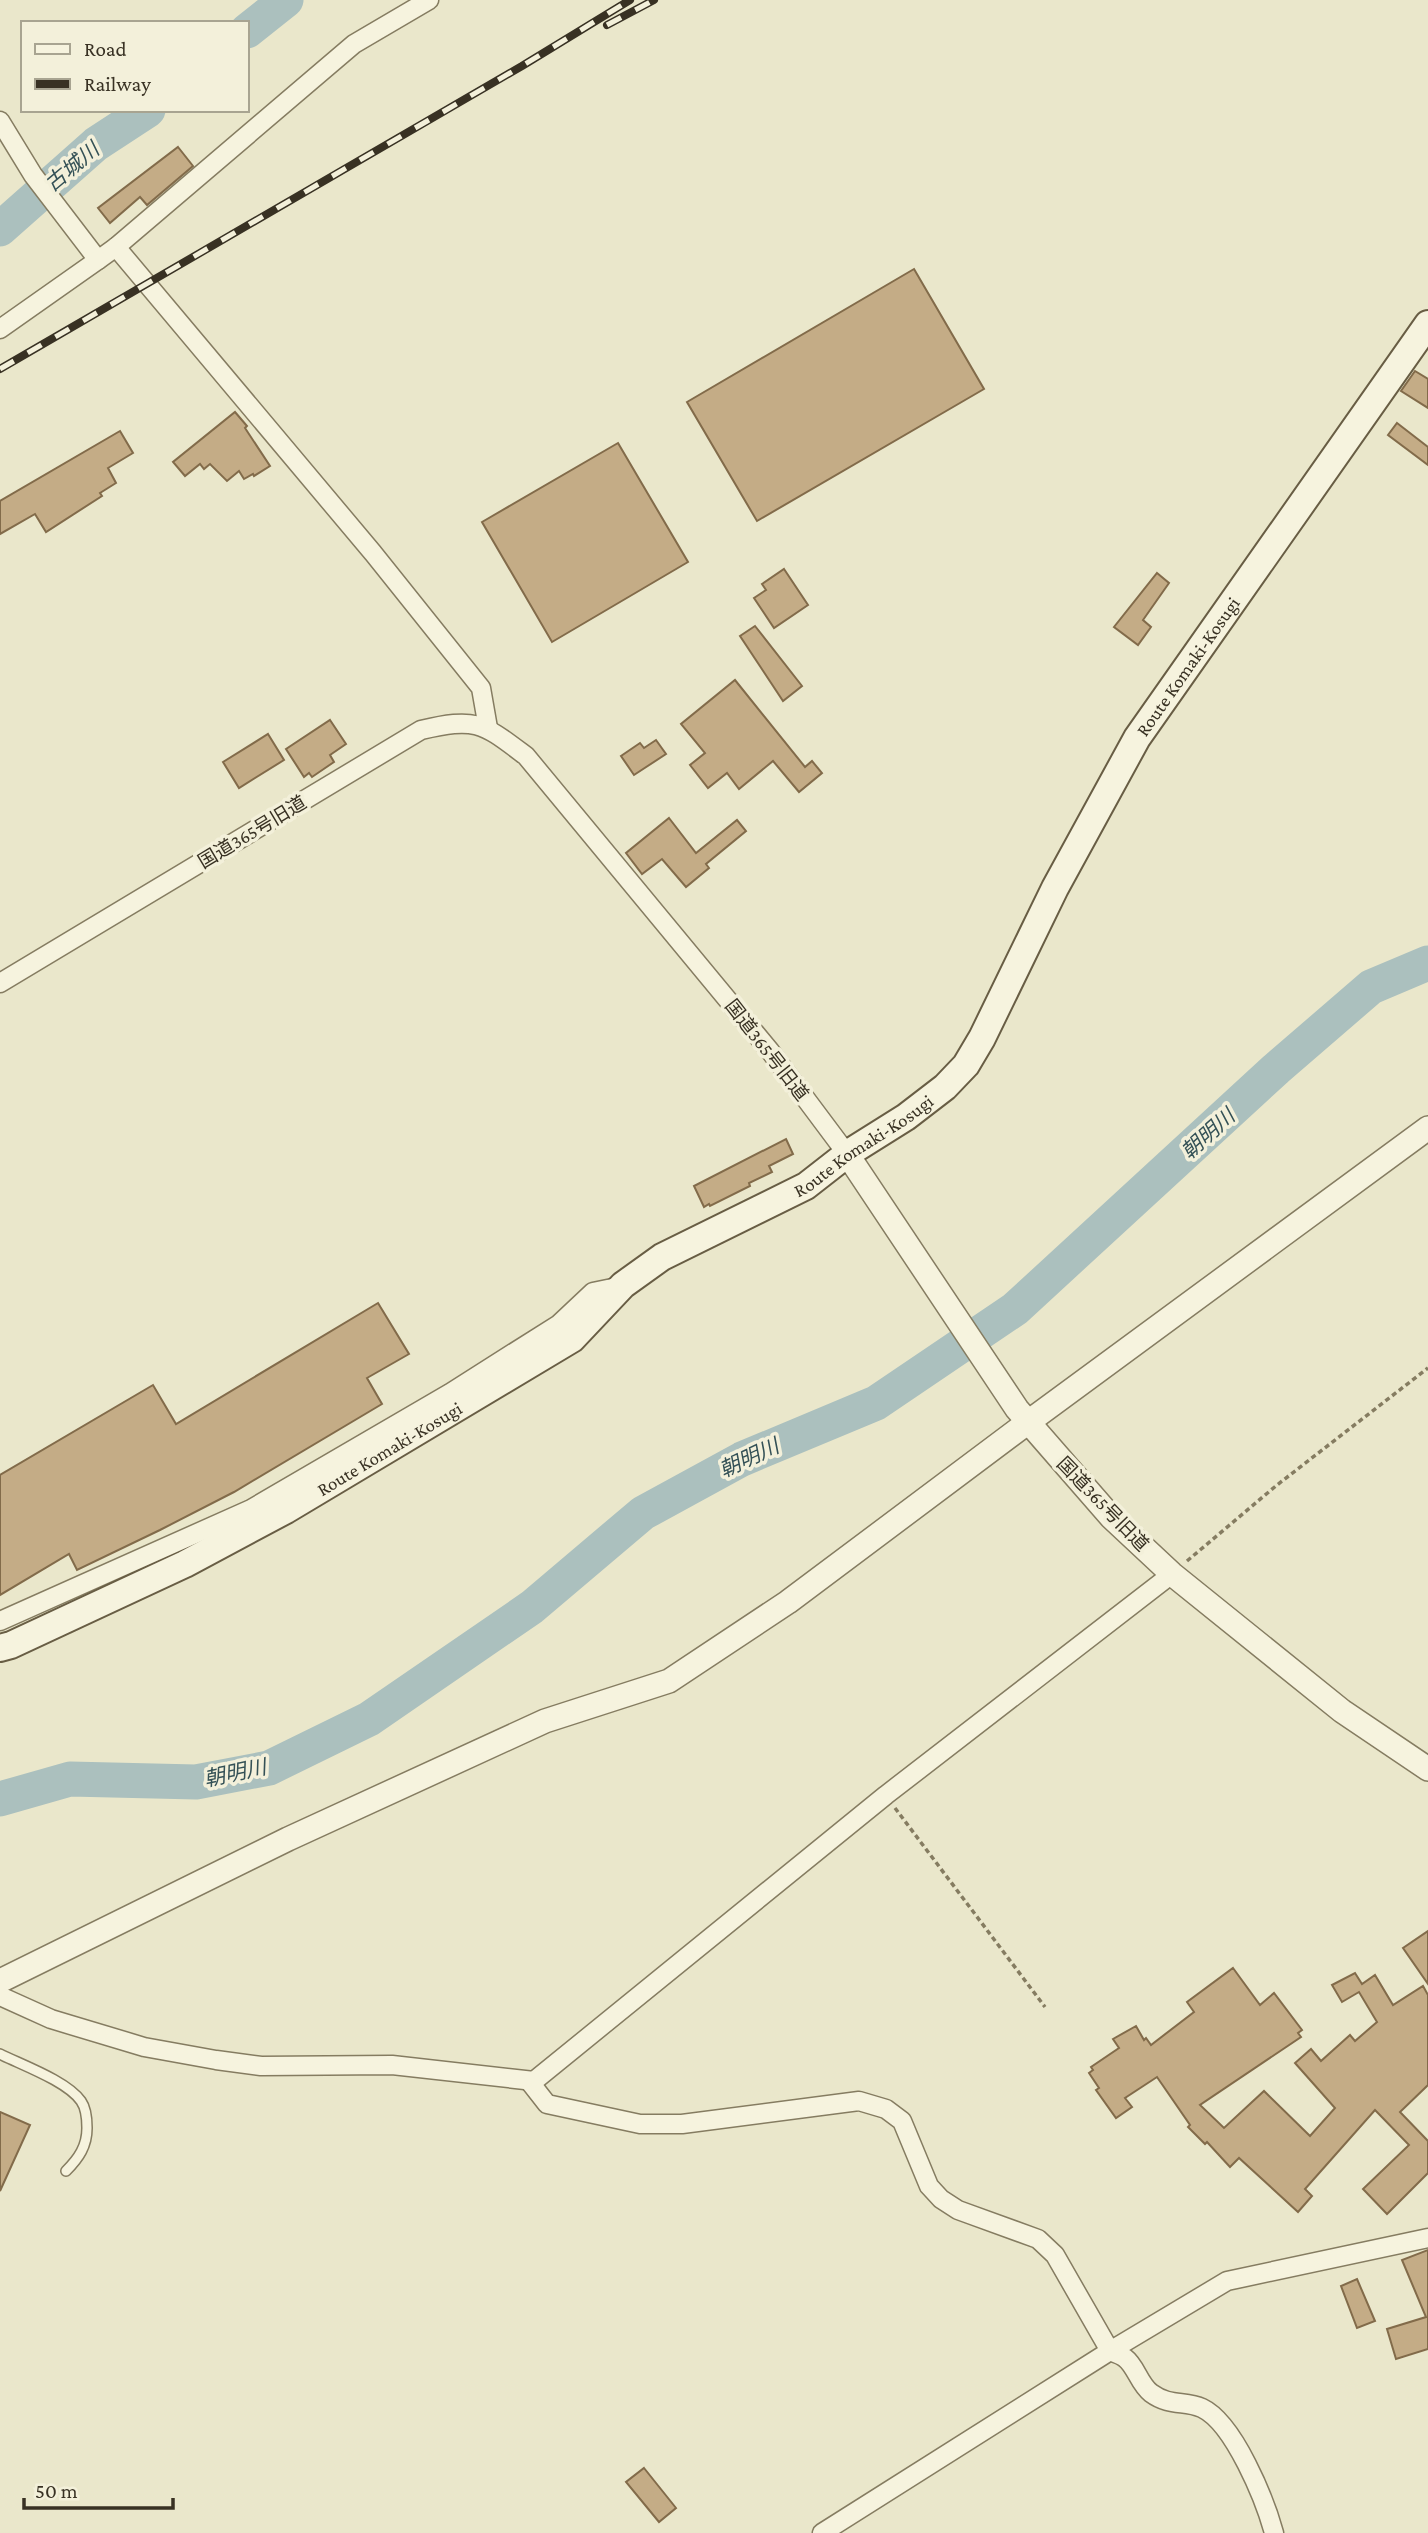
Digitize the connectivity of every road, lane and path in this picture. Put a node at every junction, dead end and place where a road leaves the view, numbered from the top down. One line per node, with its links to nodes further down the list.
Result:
1 (429, 0): 3 (street)
2 (0, 121): 4 (street)
3 (116, 247): 4 (street); 7 (street)
4 (98, 260): 6 (street)
5 (1428, 324): 10 (main road, Route Komaki-Kosugi)
6 (0, 330)
7 (488, 727): 8 (street, 国道365号旧道); 10 (street, 国道365号旧道)
8 (0, 983)
9 (1428, 1128): 13 (street)
10 (851, 1161): 11 (main road, Route Komaki-Kosugi); 13 (street, 国道365号旧道)
11 (622, 1285): 15 (street); 16 (main road, Route Komaki-Kosugi)
12 (1428, 1368): 14 (path)
13 (1022, 1416): 14 (street, 国道365号旧道); 19 (street)
14 (1172, 1574): 17 (street, 国道365号旧道); 18 (street)
15 (0, 1621)
16 (0, 1648)
17 (1428, 1769)
18 (886, 1795): 21 (path); 23 (street)
19 (0, 1981)
20 (0, 1996): 23 (street)
21 (1045, 2007)
22 (0, 2054): 24 (lane)
23 (529, 2081): 26 (street)
24 (66, 2171)
25 (1428, 2238): 26 (street)
26 (1110, 2351): 27 (street); 28 (street)
27 (822, 2533)
28 (1274, 2533)

